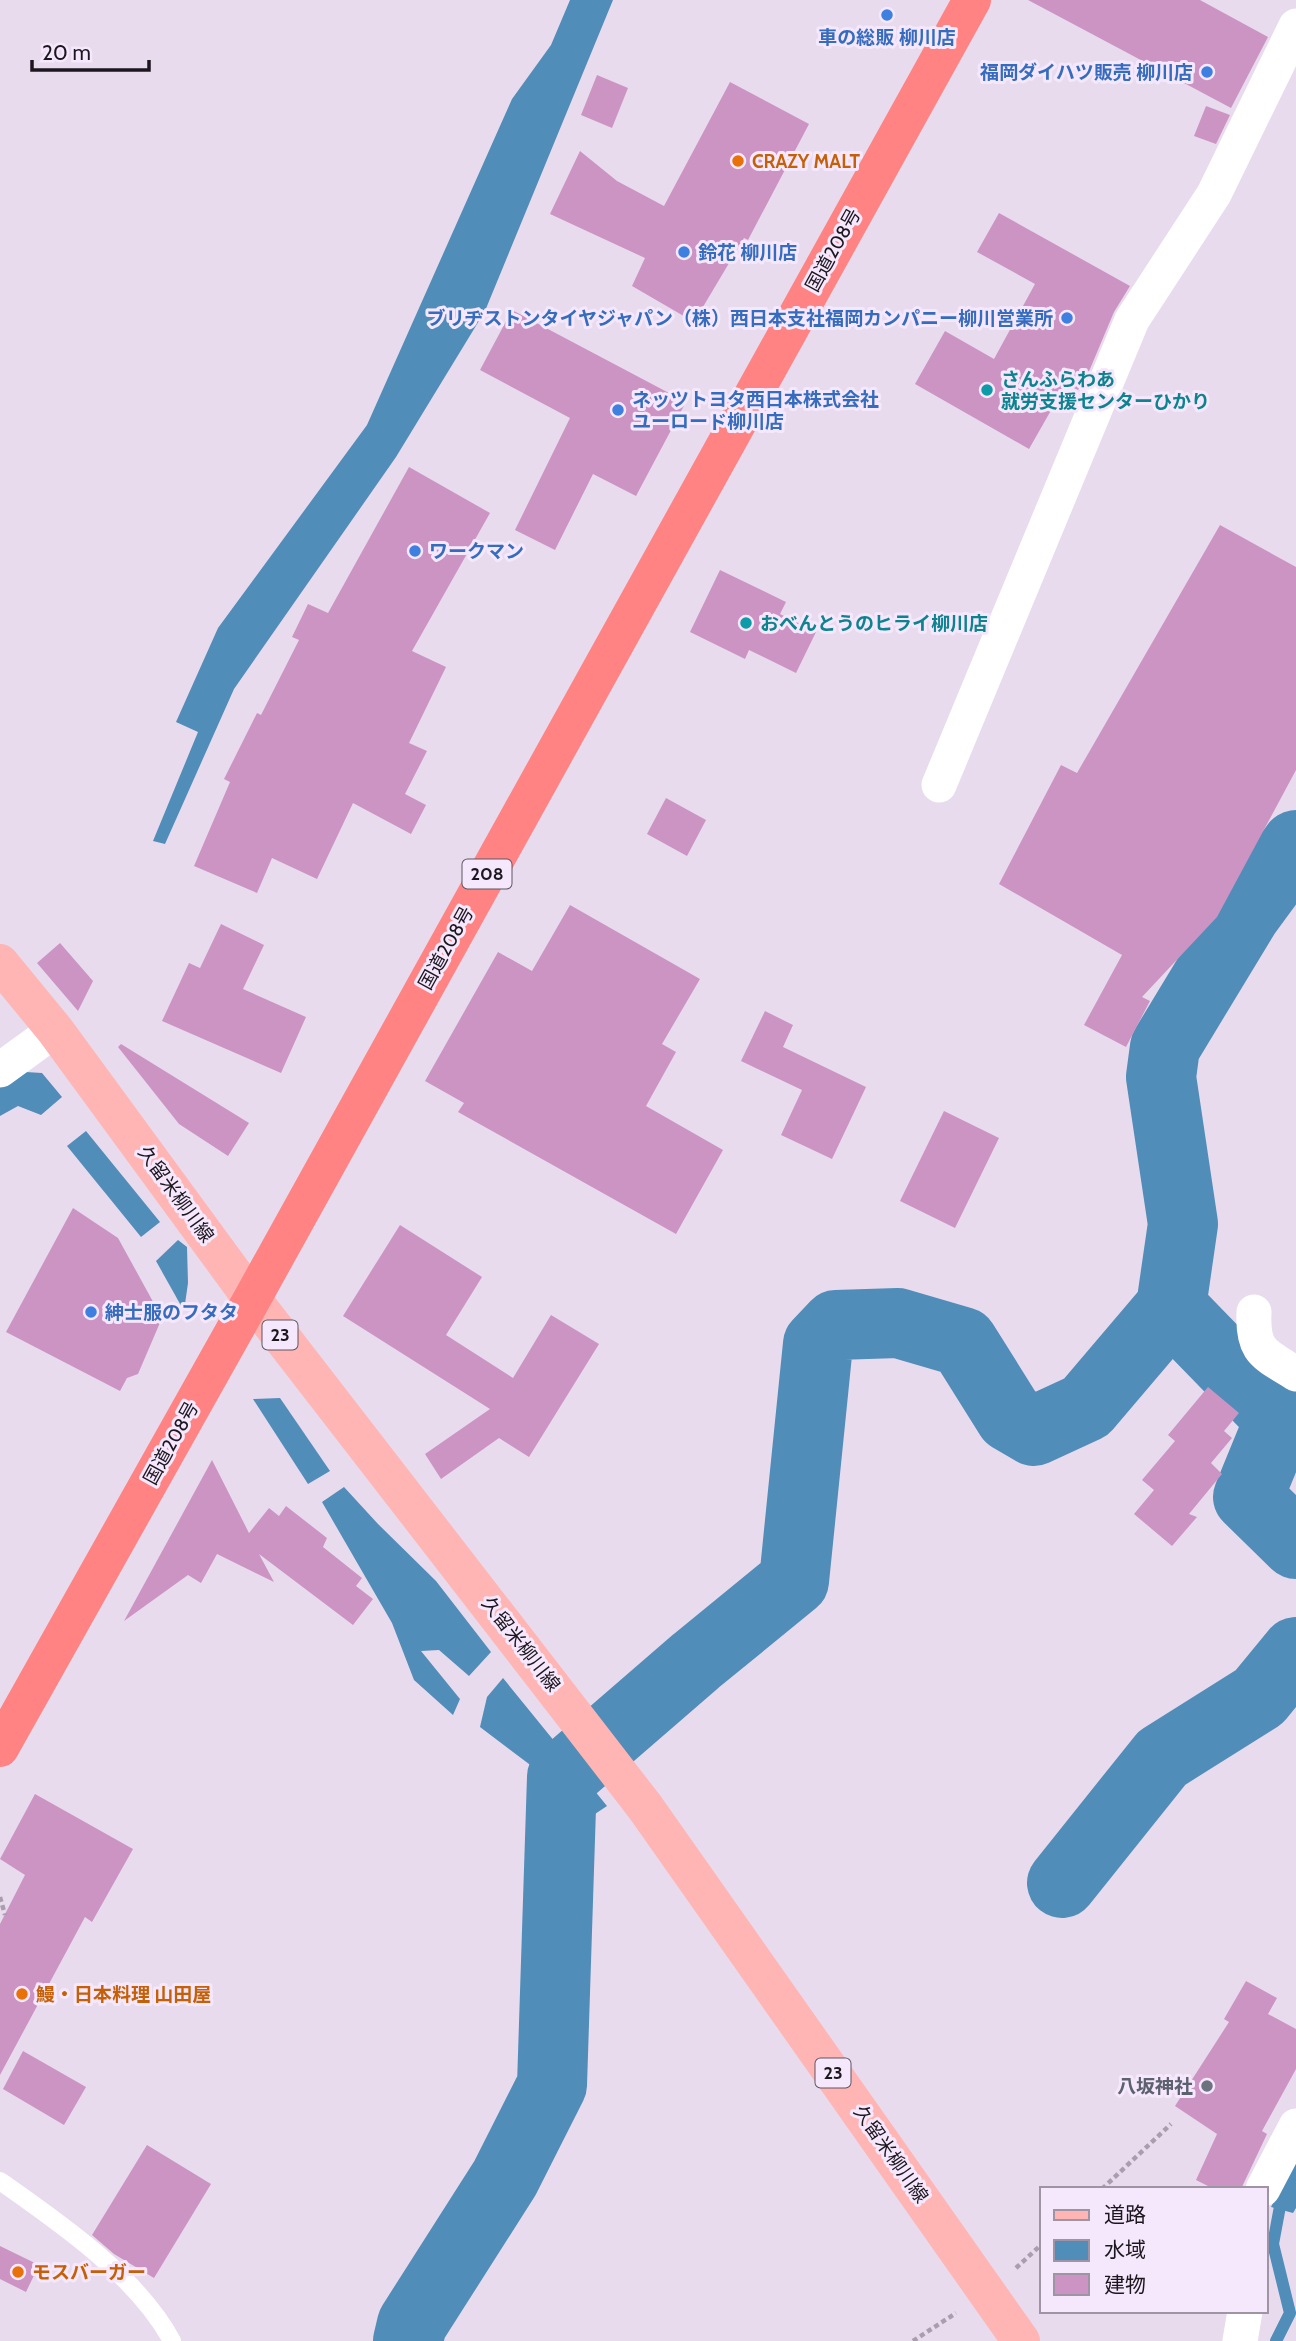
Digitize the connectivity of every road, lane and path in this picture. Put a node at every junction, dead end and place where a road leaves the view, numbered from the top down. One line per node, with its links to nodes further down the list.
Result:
1 (972, 0): 7 (highway, 国道208号 / 208)
2 (1296, 26): 3 (street)
3 (939, 785)
4 (0, 963): 5 (main road, 久留米柳川線 / 23)
5 (55, 1030): 6 (street); 7 (main road, 久留米柳川線 / 23)
6 (0, 1070)
7 (252, 1299): 10 (highway, 国道208号 / 208); 18 (main road, 久留米柳川線 / 23)
8 (1254, 1312): 9 (street)
9 (1296, 1374)
10 (0, 1748)
11 (0, 1897): 12 (path)
12 (5, 1915)
13 (1171, 2123): 16 (path)
14 (1296, 2126): 17 (street)
15 (0, 2181): 20 (lane)
16 (1104, 2187)
17 (1263, 2187)
18 (989, 2293): 21 (path); 22 (main road, 久留米柳川線 / 23)
19 (1245, 2313): 23 (street)
20 (172, 2341)
21 (913, 2341)
22 (1021, 2341)
23 (1240, 2341)

